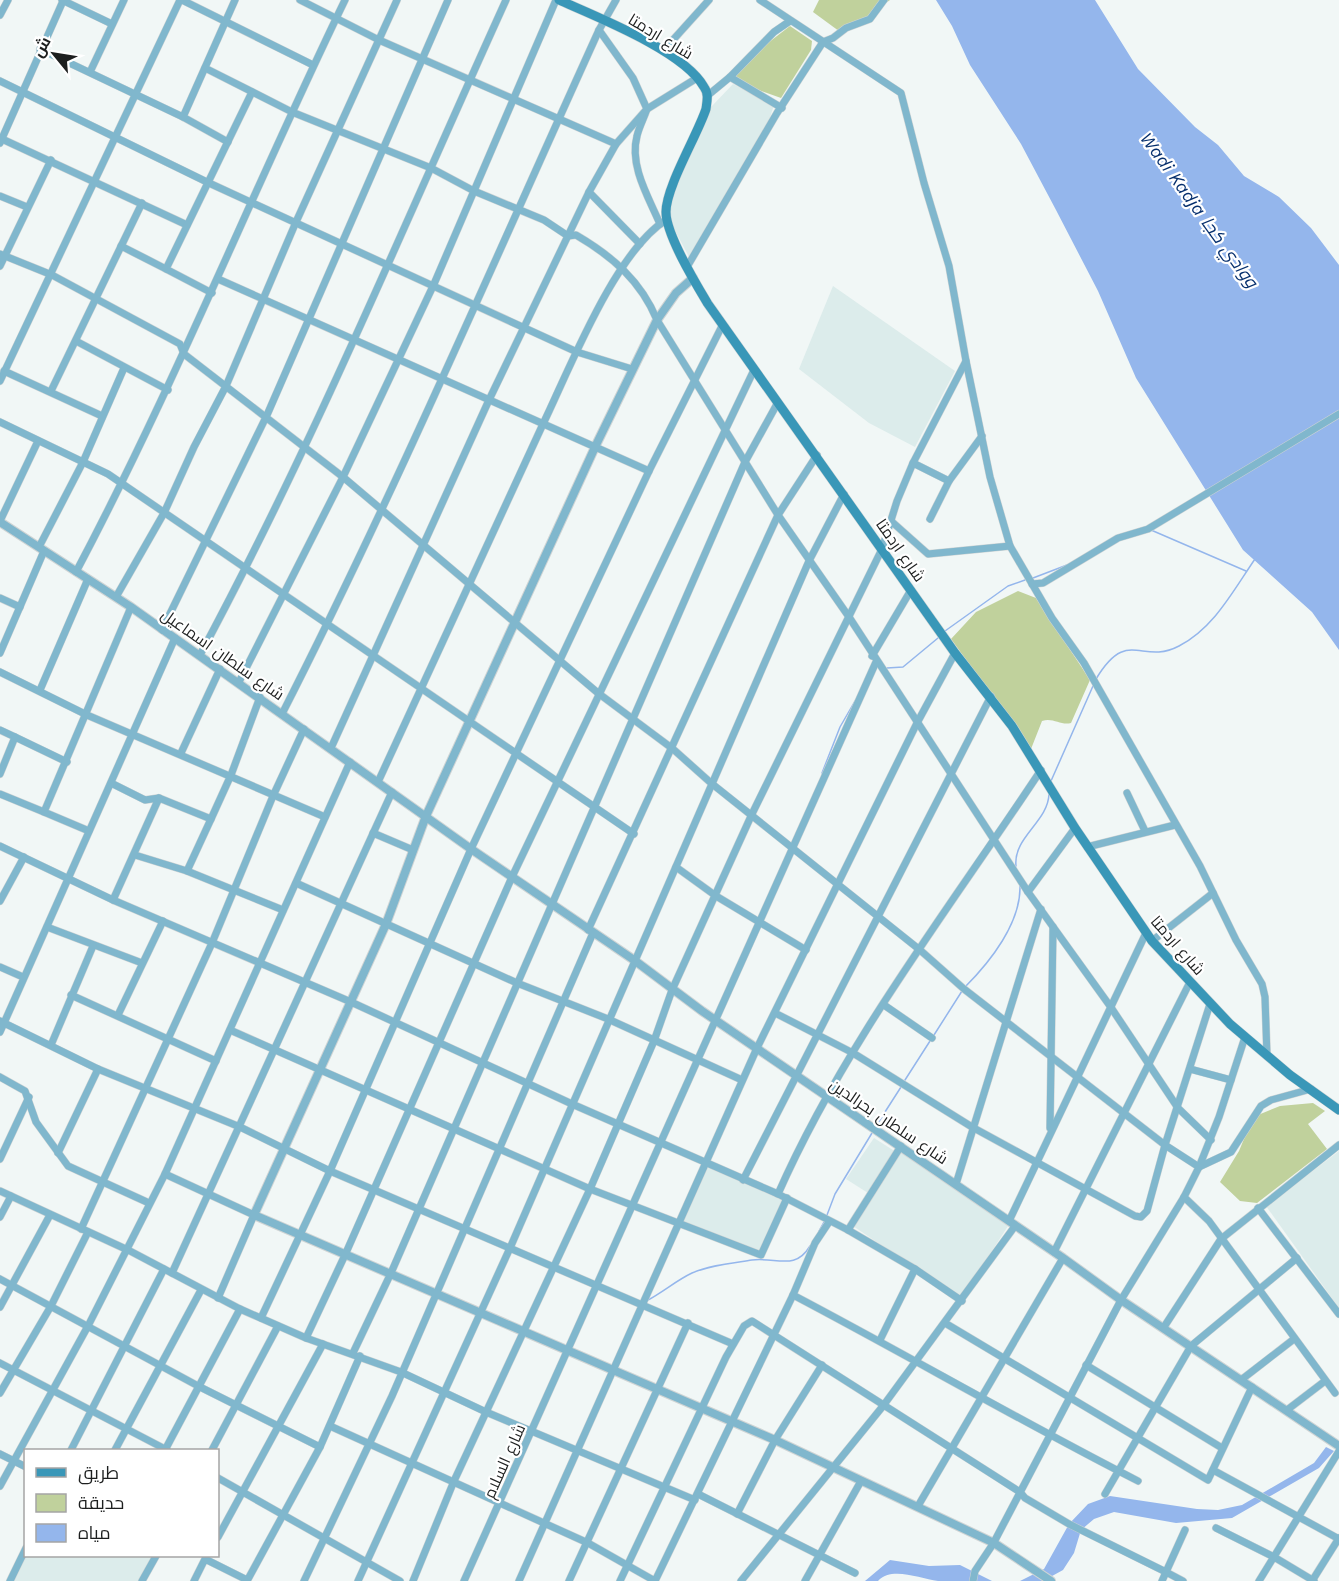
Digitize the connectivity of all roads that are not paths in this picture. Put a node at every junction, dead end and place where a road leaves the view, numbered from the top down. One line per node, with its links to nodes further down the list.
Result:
1 (8, 0): 16 (street)
2 (63, 0): 21 (street); 25 (street)
3 (124, 0): 21 (street)
4 (181, 0): 20 (street); 37 (street)
5 (235, 0): 20 (street)
6 (300, 0): 17 (street)
7 (345, 0): 17 (street)
8 (397, 0): 23 (street)
9 (448, 0): 27 (street)
10 (506, 0): 33 (street)
11 (557, 0): 18 (main road, شارع اردمتا); 39 (street)
12 (616, 0): 18 (street)
13 (709, 0): 26 (street)
14 (760, 0): 19 (street)
15 (884, 0): 24 (street)
16 (0, 15)
17 (336, 18): 23 (street); 28 (street)
18 (604, 20): 22 (street); 26 (main road, شارع اردمتا)
19 (790, 21): 24 (street); 31 (street)
20 (225, 22): 28 (street); 29 (street)
21 (112, 24): 30 (street)
22 (599, 30): 41 (street); 44 (street)
23 (379, 40): 27 (street); 45 (street)
24 (823, 42): 40 (street); 92 (street)
25 (40, 49): 30 (street); 35 (street)
26 (663, 51): 32 (main road, شارع اردمتا)
27 (424, 58): 33 (street); 50 (street)
28 (313, 65): 42 (street)
29 (205, 68): 36 (street); 43 (street)
30 (90, 72): 37 (street)
31 (730, 77): 38 (street); 40 (street)
32 (697, 78): 38 (main road, شارع اردمتا); 41 (street)
33 (469, 80): 39 (street); 52 (street)
34 (0, 81): 35 (street)
35 (22, 91): 46 (street); 47 (street)
36 (252, 92): 42 (street); 48 (street)
37 (137, 94): 43 (street); 46 (street)
38 (708, 96): 63 (main road)
39 (514, 98): 44 (street); 55 (street)
40 (782, 108): 72 (street)
41 (647, 109): 49 (street); 63 (street)
42 (292, 112): 45 (street); 59 (street)
43 (183, 117): 48 (street)
44 (559, 118): 49 (street); 61 (street)
45 (339, 132): 50 (street); 62 (street)
46 (116, 139): 53 (street); 54 (street)
47 (1, 141): 51 (street)
48 (228, 142): 54 (street)
49 (616, 144): 56 (street)
50 (385, 151): 52 (street); 66 (street)
51 (51, 160): 53 (street); 60 (street)
52 (431, 168): 55 (street); 70 (street)
53 (96, 183): 58 (street); 75 (street)
54 (209, 183): 59 (street); 64 (street)
55 (474, 191): 61 (street); 78 (street)
56 (589, 192): 65 (street); 67 (street)
57 (0, 196): 60 (street)
58 (142, 203): 64 (street); 68 (street)
59 (253, 203): 62 (street); 77 (street)
60 (27, 207): 69 (street)
61 (519, 211): 65 (street); 82 (street)
62 (296, 222): 66 (street); 81 (street)
63 (663, 222): 67 (street); 72 (main road, شارع اردمتا)
64 (188, 225): 74 (street)
65 (568, 236): 73 (street); 85 (street)
66 (342, 244): 70 (street); 83 (street)
67 (640, 244): 73 (street)
68 (121, 246): 74 (street); 80 (street)
69 (2, 255): 71 (street); 75 (street)
70 (387, 263): 78 (street); 88 (street)
71 (0, 267)
72 (687, 267): 76 (main road, شارع اردمتا)
73 (623, 268): 84 (street); 89 (street)
74 (166, 269): 79 (street)
75 (52, 275): 80 (street); 95 (street)
76 (693, 278): 84 (street); 86 (main road, شارع اردمتا)
77 (218, 279): 79 (street); 81 (street)
78 (434, 284): 82 (street); 91 (street)
79 (212, 293): 90 (street)
80 (97, 298): 87 (street); 90 (street)
81 (263, 300): 83 (street); 100 (street)
82 (475, 304): 85 (street); 97 (street)
83 (308, 320): 88 (street); 106 (street)
84 (657, 320): 94 (street); 99 (street)
85 (525, 326): 89 (street); 103 (street)
86 (722, 326): 96 (main road, شارع اردمتا); 99 (street)
87 (76, 341): 93 (street); 102 (street)
88 (353, 341): 91 (street); 114 (street)
89 (577, 352): 94 (street); 109 (street)
90 (184, 354): 100 (street); 101 (street)
91 (396, 359): 97 (street); 120 (street)
92 (966, 361): 111 (street); 118 (street)
93 (124, 368): 101 (street); 107 (street)
94 (633, 369): 113 (street)
95 (4, 371): 98 (street); 102 (street)
96 (753, 372): 104 (main road, شارع اردمتا); 110 (street)
97 (442, 379): 103 (street); 124 (street)
98 (0, 381)
99 (695, 382): 110 (street); 119 (street)
100 (226, 386): 106 (street); 125 (street)
101 (168, 390): 122 (street)
102 (51, 391): 107 (street)
103 (489, 400): 109 (street); 131 (street)
104 (777, 404): 115 (main road, شارع اردمتا); 117 (street)
105 (1339, 414): 140 (street)
106 (267, 415): 114 (street); 130 (street)
107 (102, 416): 116 (street)
108 (0, 422): 112 (street)
109 (544, 423): 113 (street); 139 (street)
110 (725, 429): 117 (street); 163 (street)
111 (982, 436): 121 (street); 132 (street)
112 (38, 441): 116 (street); 128 (street)
113 (596, 445): 119 (street); 149 (street)
114 (306, 447): 120 (street); 136 (street)
115 (817, 455): 123 (main road, شارع اردمتا); 126 (street)
116 (83, 462): 122 (street); 133 (street)
117 (745, 462): 126 (street); 168 (street)
118 (913, 463): 121 (street); 129 (street)
119 (648, 471): 157 (street)
120 (342, 477): 124 (street); 142 (street)
121 (949, 481): 127 (street)
122 (122, 483): 125 (street); 137 (street)
123 (844, 494): 134 (main road, شارع اردمتا); 135 (street)
124 (381, 508): 131 (street); 148 (street)
125 (164, 513): 130 (street); 143 (street)
126 (778, 515): 135 (street); 176 (street)
127 (930, 519)
128 (0, 521): 133 (street, شارع سلطان اسماعيل)
129 (891, 521): 132 (street); 134 (street)
130 (206, 541): 136 (street); 150 (street)
131 (424, 546): 139 (street); 154 (street)
132 (1010, 546): 140 (street)
133 (42, 549): 137 (street, شارع سلطان اسماعيل); 146 (street)
134 (882, 549): 141 (main road, شارع اردمتا); 147 (street)
135 (809, 561): 147 (street); 188 (street)
136 (247, 568): 142 (street); 155 (street)
137 (76, 572): 138 (street, شارع سلطان اسماعيل)
138 (88, 579): 143 (street, شارع سلطان اسماعيل); 162 (street)
139 (467, 584): 149 (street); 161 (street)
140 (1032, 584): 200 (street)
141 (910, 590): 153 (main road, شارع اردمتا); 156 (street, شارع السلام)
142 (284, 592): 148 (street); 160 (street)
143 (116, 597): 145 (street, شارع سلطان اسماعيل)
144 (0, 598): 146 (street)
145 (131, 606): 150 (street, شارع سلطان اسماعيل); 167 (street)
146 (20, 607): 152 (street)
147 (849, 617): 156 (street); 196 (street)
148 (328, 623): 154 (street); 166 (street)
149 (515, 623): 157 (street); 169 (street)
150 (162, 630): 151 (street, شارع سلطان اسماعيل)
151 (175, 638): 155 (street, شارع سلطان اسماعيل); 173 (street)
152 (0, 653)
153 (955, 653): 164 (main road, شارع اردمتا); 170 (street)
154 (374, 655): 161 (street); 175 (street)
155 (200, 656): 158 (street, شارع سلطان اسماعيل)
156 (874, 659): 170 (street); 209 (street, شارع السلام)
157 (560, 660): 163 (street); 178 (street)
158 (220, 669): 160 (street, شارع سلطان اسماعيل); 177 (street)
159 (0, 672): 162 (street)
160 (239, 682): 165 (street, شارع سلطان اسماعيل)
161 (422, 688): 169 (street); 185 (street)
162 (40, 690): 167 (street)
163 (598, 693): 168 (street); 186 (street)
164 (992, 696): 181 (main road, شارع اردمتا); 182 (street)
165 (260, 697): 166 (street, شارع سلطان اسماعيل); 184 (street)
166 (282, 714): 171 (street, شارع سلطان اسماعيل)
167 (87, 715): 173 (street); 179 (street)
168 (634, 720): 176 (street); 194 (street)
169 (469, 721): 178 (street); 197 (street)
170 (917, 723): 182 (street); 219 (street)
171 (304, 729): 175 (street, شارع سلطان اسماعيل); 192 (street)
172 (0, 730): 174 (street)
173 (132, 734): 177 (street); 187 (street)
174 (15, 737): 179 (street); 183 (street)
175 (331, 748): 180 (street, شارع سلطان اسماعيل)
176 (673, 749): 188 (street); 205 (street)
177 (181, 753): 184 (street)
178 (517, 753): 186 (street); 210 (street)
179 (67, 762): 195 (street)
180 (350, 762): 185 (street, شارع سلطان اسماعيل); 198 (street)
181 (1041, 771): 201 (main road, شارع اردمتا); 206 (street)
182 (951, 772): 206 (street); 230 (street)
183 (0, 774)
184 (231, 775): 192 (street); 199 (street)
185 (378, 782): 189 (street, شارع سلطان اسماعيل)
186 (556, 782): 194 (street); 216 (street)
187 (111, 783): 193 (street); 202 (street)
188 (711, 783): 196 (street); 214 (street)
189 (392, 792): 197 (street, شارع سلطان اسماعيل); 204 (street)
190 (1127, 793): 203 (street)
191 (0, 794): 195 (street)
192 (273, 796): 198 (street); 220 (street)
193 (159, 798): 199 (street); 212 (street)
194 (594, 808): 205 (street); 227 (street)
195 (44, 812): 202 (street)
196 (752, 814): 209 (street); 223 (street)
197 (426, 816): 210 (street, شارع سلطان بحرالدين); 211 (street)
198 (325, 817): 218 (street)
199 (211, 819): 215 (street)
200 (1175, 825): 203 (street); 222 (street)
201 (1075, 828): 208 (main road, شارع اردمتا); 221 (street)
202 (89, 831): 217 (street)
203 (1145, 831): 208 (street)
204 (373, 833): 211 (street); 226 (street)
205 (634, 834): 236 (street)
206 (995, 838): 221 (street); 243 (street)
207 (0, 846): 213 (street)
208 (1088, 847): 237 (main road, شارع اردمتا)
209 (793, 848): 219 (street); 232 (street, شارع السلام)
210 (471, 849): 216 (street, شارع سلطان بحرالدين); 239 (street)
211 (413, 850): 233 (street)
212 (135, 855): 215 (street); 224 (street)
213 (24, 857): 217 (street); 225 (street)
214 (676, 867): 223 (street); 244 (street)
215 (187, 871): 220 (street)
216 (512, 877): 227 (street, شارع سلطان بحرالدين); 247 (street)
217 (69, 878): 224 (street); 234 (street)
218 (296, 883): 226 (street); 229 (street)
219 (838, 885): 230 (street); 242 (street)
220 (234, 890): 229 (street); 240 (street)
221 (1028, 892): 228 (street)
222 (1213, 893): 238 (street); 280 (street)
223 (716, 896): 232 (street); 253 (street)
224 (113, 900): 231 (street)
225 (0, 901)
226 (340, 903): 233 (street); 250 (street)
227 (550, 904): 236 (street, شارع سلطان بحرالدين); 252 (street)
228 (1041, 909): 235 (street); 264 (street)
229 (284, 910): 246 (street)
230 (877, 918): 243 (street); 269 (street)
231 (163, 921): 240 (street); 245 (street)
232 (760, 923): 242 (street); 263 (street, شارع السلام)
233 (386, 924): 239 (street); 256 (street)
234 (47, 927): 241 (street); 249 (street)
235 (1053, 927): 259 (street); 279 (street)
236 (591, 932): 244 (street, شارع سلطان بحرالدين); 255 (street)
237 (1146, 933): 238 (main road, شارع اردمتا); 259 (street)
238 (1152, 941): 251 (main road, شارع اردمتا)
239 (430, 942): 247 (street); 266 (street)
240 (212, 943): 246 (street); 272 (street)
241 (93, 946): 245 (street); 254 (street)
242 (806, 950): 260 (street)
243 (920, 950): 258 (street); 264 (street)
244 (634, 960): 253 (street, شارع سلطان بحرالدين); 262 (street)
245 (142, 963): 261 (street)
246 (259, 964): 250 (street); 267 (street)
247 (474, 964): 252 (street); 274 (street)
248 (0, 967): 249 (street)
249 (23, 977): 265 (street)
250 (303, 981): 256 (street); 277 (street)
251 (1190, 982): 257 (main road, شارع اردمتا); 283 (street)
252 (517, 983): 255 (street); 284 (street)
253 (672, 990): 263 (street, شارع سلطان بحرالدين); 273 (street)
254 (71, 995): 261 (street); 275 (street)
255 (563, 1001): 262 (street); 293 (street)
256 (351, 1002): 266 (street); 285 (street)
257 (1210, 1004): 270 (main road, شارع اردمتا); 287 (street)
258 (884, 1005): 271 (street); 278 (street)
259 (1110, 1006): 283 (street); 288 (street)
260 (775, 1013): 269 (street); 276 (street)
261 (118, 1015): 272 (street)
262 (608, 1019): 273 (street); 299 (street)
263 (715, 1020): 276 (street, شارع سلطان بحرالدين); 281 (street, شارع السلام)
264 (1005, 1020): 279 (street); 307 (street)
265 (2, 1022): 268 (street); 275 (street)
266 (394, 1023): 274 (street); 295 (street)
267 (230, 1030): 277 (street); 282 (street)
268 (0, 1032)
269 (817, 1036): 278 (street); 289 (street)
270 (1245, 1037): 280 (main road, شارع اردمتا); 292 (street)
271 (932, 1038)
272 (167, 1039): 282 (street); 294 (street)
273 (654, 1041): 281 (street); 305 (street)
274 (438, 1044): 284 (street); 302 (street)
275 (51, 1045): 286 (street)
276 (757, 1048): 289 (street, شارع سلطان بحرالدين); 291 (street)
277 (274, 1049): 285 (street); 306 (street)
278 (853, 1053): 298 (street); 307 (street)
279 (1050, 1054): 288 (street); 309 (street)
280 (1267, 1056): 296 (main road, شارع اردمتا)
281 (697, 1060): 291 (street); 311 (street, شارع السلام)
282 (216, 1061): 300 (street)
283 (1148, 1062): 301 (street); 304 (street)
284 (482, 1064): 293 (street); 308 (street)
285 (321, 1068): 295 (street); 316 (street)
286 (98, 1069): 294 (street); 317 (street)
287 (1190, 1069): 292 (street); 301 (street)
288 (1078, 1075): 304 (street); 309 (street)
289 (797, 1076): 298 (street, شارع سلطان بحرالدين); 325 (street)
290 (0, 1077): 297 (street)
291 (742, 1080): 319 (street)
292 (1231, 1080): 310 (street)
293 (528, 1083): 299 (street); 315 (street)
294 (145, 1088): 300 (street); 326 (street)
295 (365, 1088): 302 (street); 323 (street)
296 (1311, 1089): 303 (main road, شارع اردمتا); 321 (street)
297 (29, 1097): 317 (street); 318 (street)
298 (827, 1097): 314 (street, شارع سلطان بحرالدين); 332 (street)
299 (572, 1104): 305 (street); 322 (street)
300 (194, 1107): 306 (street); 324 (street)
301 (1178, 1108): 310 (street); 312 (street)
302 (410, 1110): 308 (street); 329 (street)
303 (1339, 1110)
304 (1124, 1111): 312 (street); 330 (street)
305 (617, 1123): 311 (street); 328 (street)
306 (240, 1127): 316 (street); 333 (street)
307 (972, 1127): 320 (street); 327 (street)
308 (454, 1130): 315 (street); 339 (street)
309 (1050, 1132): 320 (street)
310 (1211, 1140): 321 (street)
311 (660, 1142): 319 (street); 338 (street, شارع السلام)
312 (1165, 1145): 321 (street); 330 (street)
313 (1339, 1145): 340 (street)
314 (901, 1146): 327 (street, شارع سلطان بحرالدين); 348 (street)
315 (500, 1148): 322 (street); 347 (street)
316 (283, 1149): 323 (street); 342 (street)
317 (58, 1153): 326 (street)
318 (0, 1159)
319 (705, 1162): 325 (street); 345 (street)
320 (1036, 1163): 330 (street); 346 (street)
321 (1199, 1167): 335 (street)
322 (544, 1169): 328 (street); 352 (street)
323 (330, 1172): 329 (street); 350 (street)
324 (165, 1174): 333 (street); 337 (street)
325 (743, 1180): 332 (street)
326 (103, 1181): 337 (street); 349 (street)
327 (956, 1185): 346 (street, شارع سلطان بحرالدين)
328 (590, 1189): 338 (street); 358 (street)
329 (374, 1190): 339 (street); 355 (street)
330 (1084, 1190): 354 (street)
331 (0, 1191): 334 (street)
332 (778, 1194): 336 (street)
333 (209, 1195): 342 (street); 362 (street)
334 (11, 1196): 341 (street); 343 (street)
335 (1184, 1197): 351 (street); 371 (street)
336 (787, 1198): 344 (street); 345 (street)
337 (149, 1203): 353 (street)
338 (632, 1205): 345 (street); 365 (street, شارع السلام)
339 (419, 1208): 347 (street); 361 (street)
340 (1258, 1208): 351 (street); 357 (street)
341 (50, 1215): 349 (street); 364 (street)
342 (254, 1215): 350 (street); 370 (street)
343 (0, 1217)
344 (830, 1222): 348 (street); 369 (street)
345 (679, 1224): 373 (street)
346 (1012, 1224): 354 (street, شارع سلطان بحرالدين); 372 (street)
347 (466, 1228): 352 (street); 368 (street)
348 (848, 1230): 360 (street)
349 (84, 1231): 353 (street); 374 (street)
350 (300, 1236): 355 (street); 379 (street)
351 (1221, 1239): 367 (street); 384 (street)
352 (510, 1248): 358 (street); 377 (street)
353 (126, 1250): 359 (street); 382 (street)
354 (1054, 1252): 356 (street, شارع سلطان بحرالدين)
355 (345, 1255): 361 (street); 387 (street)
356 (1063, 1258): 371 (street, شارع سلطان بحرالدين); 396 (street)
357 (1297, 1258): 367 (street); 378 (street)
358 (554, 1267): 365 (street); 385 (street)
359 (164, 1269): 362 (street); 392 (street)
360 (915, 1269): 372 (street); 389 (street)
361 (391, 1273): 368 (street); 395 (street)
362 (172, 1274): 366 (street)
363 (0, 1279): 364 (street)
364 (12, 1285): 374 (street); 375 (street)
365 (597, 1285): 373 (street); 394 (street, شارع السلام)
366 (201, 1290): 370 (street); 399 (street)
367 (1257, 1290): 388 (street); 393 (street)
368 (436, 1293): 377 (street); 404 (street)
369 (793, 1295): 386 (street); 389 (street)
370 (218, 1298): 376 (street)
371 (1121, 1300): 384 (street, شارع سلطان بحرالدين); 401 (street)
372 (962, 1301): 381 (street)
373 (644, 1304): 380 (street); 403 (street)
374 (51, 1306): 382 (street); 402 (street)
375 (0, 1307)
376 (240, 1309): 379 (street); 407 (street)
377 (480, 1313): 385 (street); 411 (street)
378 (1339, 1314)
379 (261, 1318): 383 (street)
380 (688, 1323): 391 (street); 409 (street)
381 (945, 1323): 396 (street); 397 (street)
382 (88, 1326): 392 (street); 410 (street)
383 (278, 1326): 387 (street); 416 (street)
384 (1164, 1327): 393 (street, شارع سلطان بحرالدين)
385 (523, 1331): 394 (street); 422 (street)
386 (774, 1333): 391 (street); 400 (street); 423 (street)
387 (306, 1338): 390 (street)
388 (1294, 1339): 405 (street); 406 (street)
389 (880, 1340): 397 (street)
390 (322, 1344): 395 (street); 425 (street)
391 (733, 1344): 419 (street)
392 (125, 1346): 399 (street); 421 (street)
393 (1191, 1346): 405 (street, شارع سلطان بحرالدين); 418 (street)
394 (567, 1351): 403 (street); 427 (street, شارع السلام)
395 (357, 1354): 404 (street); 424 (street)
396 (1004, 1358): 414 (street); 415 (street)
397 (916, 1360): 414 (street); 417 (street)
398 (0, 1363): 402 (street)
399 (161, 1365): 407 (street); 426 (street)
400 (822, 1365): 417 (street); 430 (street)
401 (1086, 1365): 415 (street); 418 (street)
402 (14, 1370): 410 (street); 412 (street)
403 (613, 1371): 409 (street); 441 (street)
404 (401, 1372): 411 (street); 431 (street)
405 (1241, 1380): 408 (street, شارع سلطان بحرالدين)
406 (1325, 1381): 413 (street); 420 (street)
407 (200, 1387): 416 (street); 438 (street)
408 (1252, 1387): 420 (street, شارع سلطان بحرالدين); 434 (street)
409 (658, 1389): 419 (street); 447 (street)
410 (52, 1391): 421 (street); 444 (street)
411 (443, 1392): 422 (street); 445 (street)
412 (0, 1393)
413 (1338, 1394)
414 (981, 1396): 428 (street); 440 (street)
415 (1069, 1396): 428 (street); 429 (street)
416 (236, 1405): 425 (street); 439 (street)
417 (883, 1406): 440 (street); 448 (street)
418 (1153, 1408): 429 (street); 434 (street)
419 (702, 1410): 423 (street); 456 (street)
420 (1287, 1410): 432 (street, شارع سلطان بحرالدين)
421 (91, 1411): 426 (street); 435 (street)
422 (486, 1412): 427 (street); 452 (street)
423 (732, 1423): 430 (street); 460 (street)
424 (330, 1425): 431 (street); 433 (street)
425 (277, 1426): 433 (street); 457 (street)
426 (126, 1430): 436 (street); 437 (street)
427 (532, 1432): 441 (street); 461 (street, شارع السلام)
428 (1048, 1436): 450 (street); 458 (street)
429 (1137, 1438): 449 (street); 450 (street)
430 (775, 1440): 448 (street); 464 (street)
431 (368, 1444): 445 (street); 471 (street)
432 (1339, 1446)
433 (320, 1447): 463 (street)
434 (1222, 1448): 449 (street)
435 (72, 1449)
436 (116, 1449)
437 (164, 1449)
438 (167, 1449)
439 (213, 1449)
440 (950, 1449): 458 (street); 462 (street)
441 (578, 1451): 447 (street); 466 (street)
442 (1339, 1451): 465 (street)
443 (0, 1454): 444 (street)
444 (12, 1460): 446 (street); 455 (street)
445 (410, 1464): 452 (street); 480 (street)
446 (24, 1466)
447 (622, 1469): 456 (street); 473 (street)
448 (833, 1469): 453 (street); 469 (street)
449 (1213, 1470): 465 (street)
450 (1118, 1471): 454 (street); 459 (street)
451 (219, 1479): 457 (street)
452 (454, 1481): 461 (street); 491 (street)
453 (861, 1481): 462 (street); 476 (street)
454 (1138, 1481)
455 (0, 1486)
456 (666, 1488): 460 (street); 481 (street)
457 (242, 1491): 463 (street); 470 (street)
458 (1020, 1492): 474 (street); 482 (street)
459 (1104, 1494)
460 (696, 1497): 464 (street); 481 (street)
461 (501, 1503): 466 (street); 492 (street, شارع السلام)
462 (918, 1506): 474 (street)
463 (283, 1514): 471 (street); 487 (street)
464 (737, 1514): 469 (street)
465 (1300, 1517): 472 (street); 479 (street)
466 (546, 1524): 473 (street); 493 (street)
467 (1216, 1528): 479 (street)
468 (1185, 1530): 482 (street)
469 (779, 1534): 476 (street); 496 (street)
470 (219, 1535)
471 (323, 1538): 480 (street); 488 (street)
472 (1339, 1539): 503 (street)
473 (588, 1543): 481 (street); 494 (street)
474 (994, 1543): 498 (street); 499 (street)
475 (24, 1552): 484 (street)
476 (819, 1555): 483 (street); 497 (street)
477 (155, 1557): 485 (street)
478 (206, 1557): 486 (street); 487 (street)
479 (1274, 1557): 502 (street); 503 (street)
480 (367, 1562): 489 (street); 490 (street)
481 (628, 1565): 495 (street)
482 (1166, 1572): 500 (street); 501 (street)
483 (855, 1573)
484 (10, 1581)
485 (142, 1581)
486 (194, 1581)
487 (247, 1581)
488 (304, 1581)
489 (358, 1581)
490 (400, 1581)
491 (413, 1581)
492 (464, 1581)
493 (519, 1581)
494 (569, 1581)
495 (620, 1581)
496 (741, 1581)
497 (805, 1581)
498 (974, 1581)
499 (1051, 1581)
500 (1162, 1581)
501 (1183, 1581)
502 (1259, 1581)
503 (1313, 1581)

